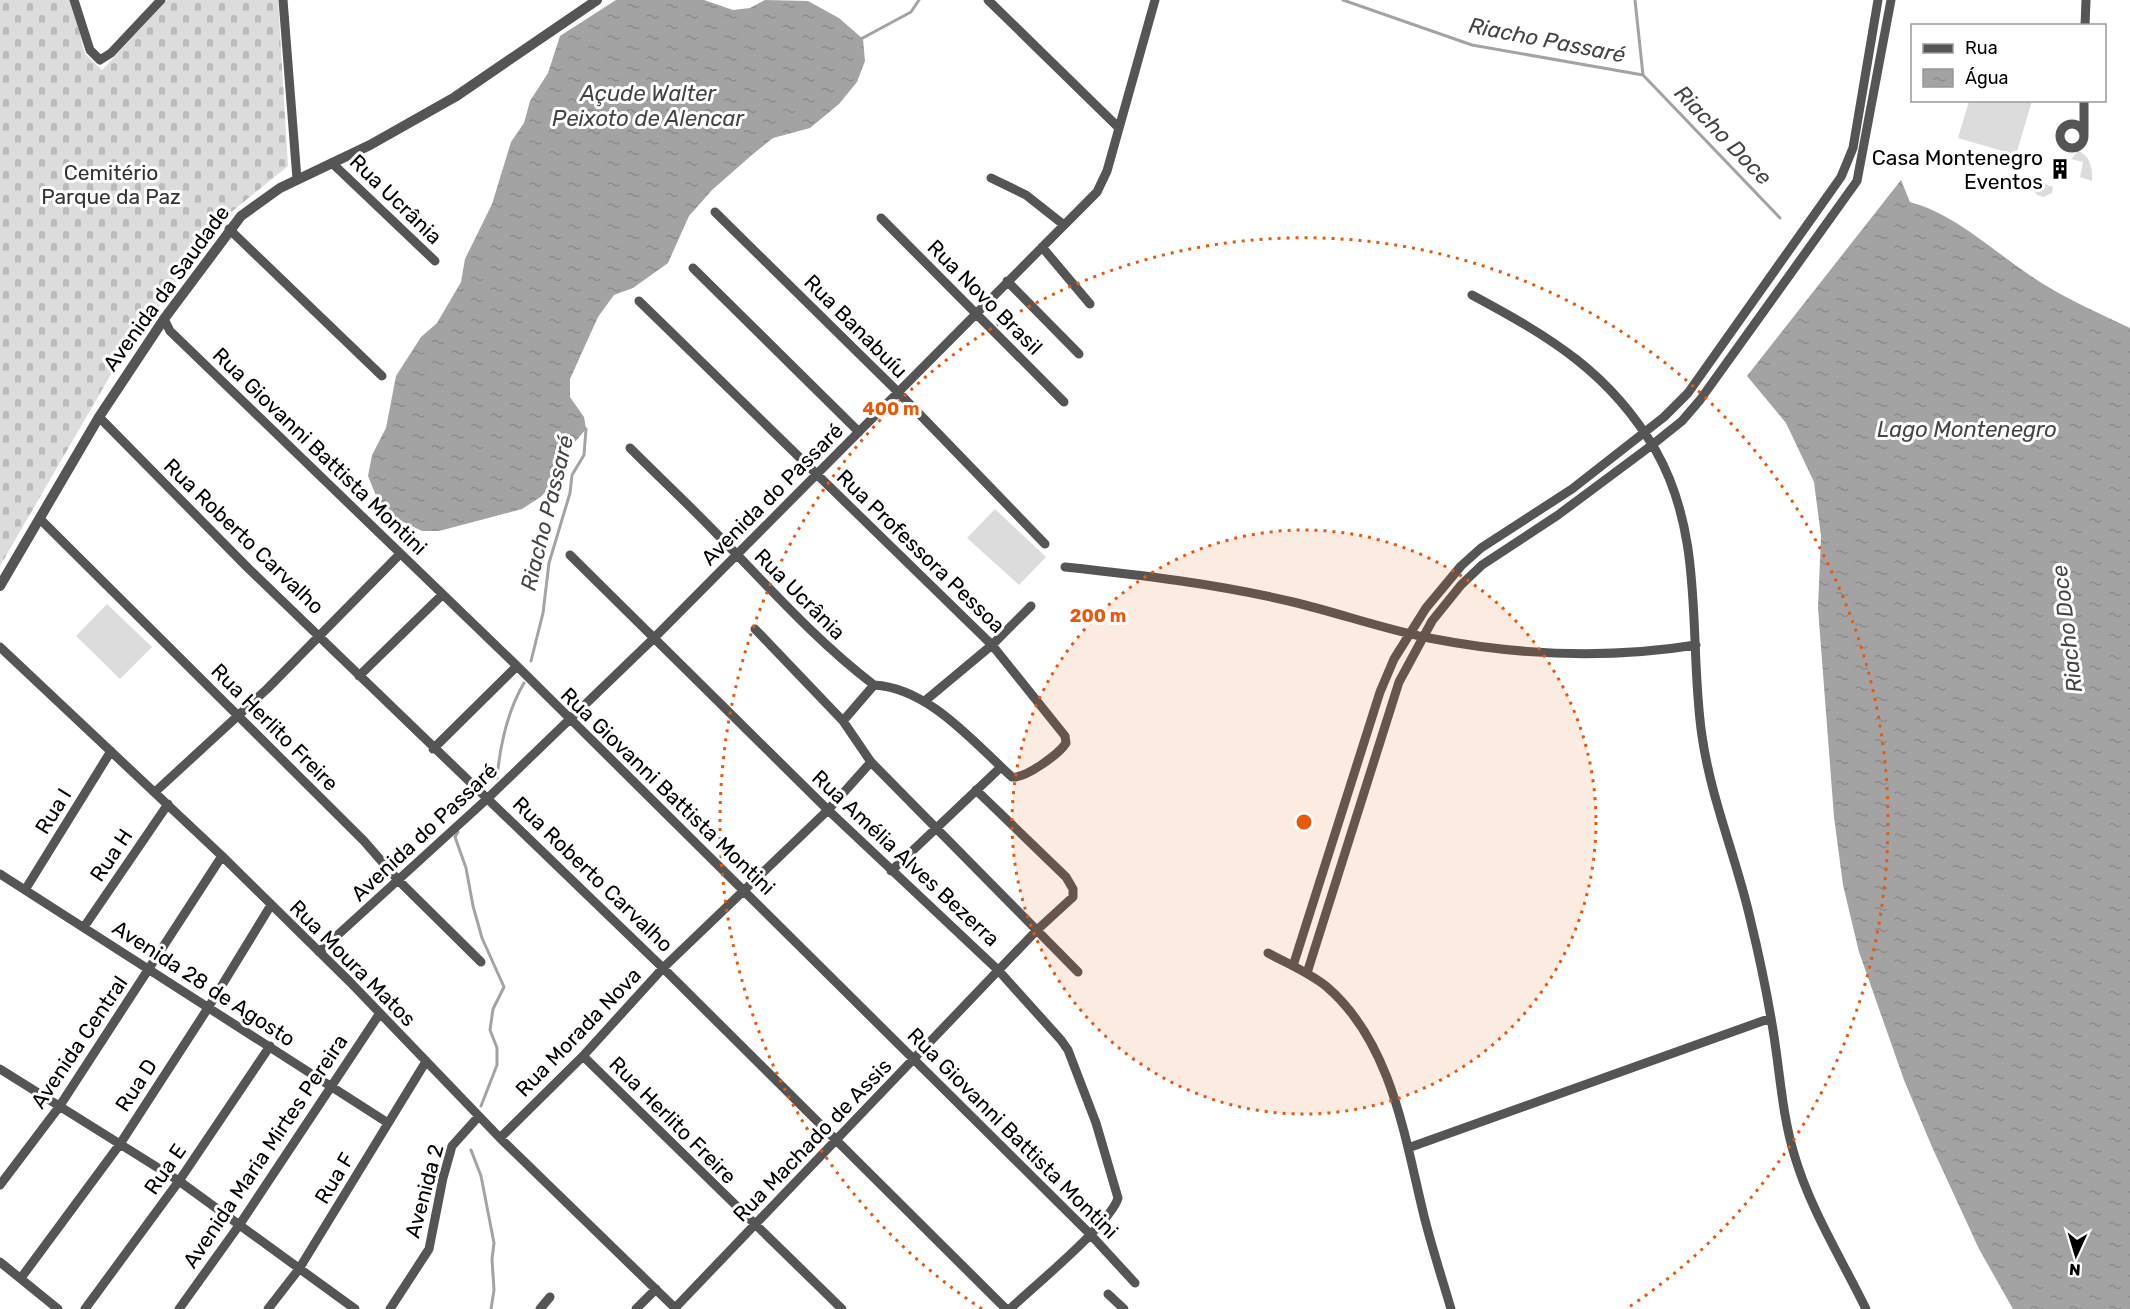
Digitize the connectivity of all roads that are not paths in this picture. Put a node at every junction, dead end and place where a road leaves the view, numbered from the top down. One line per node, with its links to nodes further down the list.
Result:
1 (74, 0): 2 (street)
2 (161, 0)
3 (283, 0): 16 (street)
4 (597, 0): 14 (street, Avenida da Saudade)
5 (988, 0): 12 (street)
6 (1155, 0): 12 (street, Avenida do Passaré)
7 (1878, 0): 36 (street)
8 (1891, 0): 37 (street)
9 (2086, 0): 10 (street)
10 (2085, 24)
11 (2084, 102): 13 (street)
12 (1119, 128): 19 (street, Avenida do Passaré)
13 (2084, 135)
14 (332, 163): 16 (street, Avenida da Saudade); 22 (street, Rua Ucrânia)
15 (991, 178): 19 (street)
16 (297, 179): 20 (street, Avenida da Saudade)
17 (715, 212): 32 (street, Rua Banabuíu)
18 (881, 218): 28 (street, Rua Novo Brasil)
19 (1064, 225): 21 (street, Avenida do Passaré)
20 (229, 229): 29 (street, Avenida da Saudade); 31 (street)
21 (1042, 247): 24 (street, Avenida do Passaré); 27 (street)
22 (435, 261)
23 (693, 268): 35 (street)
24 (1007, 281): 28 (street, Avenida do Passaré); 30 (street)
25 (1472, 295): 36 (street)
26 (639, 302): 39 (street, Rua Professora Pessoa)
27 (1090, 304)
28 (976, 313): 32 (street, Avenida do Passaré); 33 (street, Rua Novo Brasil)
29 (161, 322): 34 (street, Avenida da Saudade); 42 (street, Rua Giovanni Battista Montini)
30 (1079, 354)
31 (382, 376)
32 (899, 393): 35 (street, Avenida do Passaré); 41 (street, Rua Banabuíu)
33 (1064, 402)
34 (99, 417): 40 (street, Avenida da Saudade); 51 (street, Rua Roberto Carvalho)
35 (859, 432): 39 (street, Avenida do Passaré)
36 (1644, 433): 37 (street); 50 (street)
37 (1652, 446): 52 (street); 55 (street)
38 (630, 448): 44 (street, Rua Ucrânia)
39 (816, 474): 44 (street, Avenida do Passaré); 54 (street, Rua Professora Pessoa)
40 (41, 520): 46 (street, Avenida da Saudade); 61 (street, Rua Herlito Freire)
41 (1045, 544)
42 (400, 554): 47 (street, Rua Giovanni Battista Montini); 51 (street)
43 (570, 555): 53 (street, Rua Amélia Alves Bezerra)
44 (736, 555): 53 (street, Avenida do Passaré); 59 (street, Rua Ucrânia)
45 (1065, 567): 50 (street)
46 (0, 586)
47 (442, 595): 57 (street, Rua Giovanni Battista Montini); 58 (street)
48 (1031, 606): 54 (street)
49 (755, 629): 63 (street)
50 (1409, 633): 52 (street); 86 (street)
51 (320, 635): 58 (street, Rua Roberto Carvalho); 61 (street)
52 (1422, 637): 55 (street); 91 (street)
53 (653, 639): 62 (street, Avenida do Passaré); 72 (street, Rua Amélia Alves Bezerra)
54 (992, 645): 60 (street); 67 (street, Rua Professora Pessoa)
55 (1696, 645): 94 (street)
56 (0, 647): 65 (street, Rua Moura Matos)
57 (517, 666): 62 (street, Rua Giovanni Battista Montini); 64 (street)
58 (358, 676): 64 (street, Rua Roberto Carvalho)
59 (874, 685): 60 (street); 63 (street)
60 (926, 700): 67 (street)
61 (237, 715): 69 (street); 77 (street, Rua Herlito Freire)
62 (569, 720): 70 (street, Avenida do Passaré); 79 (street, Rua Giovanni Battista Montini)
63 (843, 721): 66 (street)
64 (433, 748): 70 (street, Rua Roberto Carvalho)
65 (111, 751): 69 (street, Rua Moura Matos); 78 (street, Rua I)
66 (871, 762): 72 (street, Rua Morada Nova); 73 (street)
67 (1000, 767): 68 (street)
68 (976, 790): 73 (street); 82 (street, Rua Machado de Assis)
69 (155, 792): 71 (street, Rua Moura Matos)
70 (488, 798): 77 (street, Avenida do Passaré); 88 (street, Rua Roberto Carvalho)
71 (168, 804): 74 (street, Rua Moura Matos); 81 (street, Rua H)
72 (828, 810): 75 (street, Rua Amélia Alves Bezerra); 79 (street, Rua Morada Nova)
73 (936, 830): 75 (street); 82 (street)
74 (222, 856): 80 (street, Rua Moura Matos); 87 (street, Avenida Central)
75 (891, 871): 89 (street, Rua Amélia Alves Bezerra)
76 (0, 874): 78 (street, Avenida 28 de Agosto)
77 (398, 880): 83 (street, Avenida do Passaré); 85 (street, Rua Herlito Freire)
78 (25, 890): 81 (street, Avenida 28 de Agosto)
79 (746, 891): 88 (street, Rua Morada Nova); 97 (street, Rua Giovanni Battista Montini)
80 (271, 904): 83 (street, Rua Moura Matos); 92 (street, Rua D)
81 (84, 927): 87 (street, Avenida 28 de Agosto)
82 (1037, 930): 89 (street, Rua Machado de Assis); 90 (street)
83 (319, 952): 93 (street, Rua Moura Matos)
84 (1268, 953): 86 (street)
85 (481, 962)
86 (1293, 966): 91 (street)
87 (150, 968): 92 (street, Avenida 28 de Agosto); 101 (street, Avenida Central)
88 (663, 968): 96 (street, Rua Morada Nova); 105 (street, Rua Roberto Carvalho)
89 (999, 971): 97 (street, Rua Machado de Assis); 113 (street, Rua Amélia Alves Bezerra)
90 (1078, 972)
91 (1307, 973): 107 (street)
92 (208, 1008): 95 (street, Avenida 28 de Agosto); 106 (street, Rua D)
93 (380, 1013): 98 (street, Rua Moura Matos); 100 (street, Avenida Maria Mirtes Pereira)
94 (1771, 1018): 107 (street); 134 (street)
95 (270, 1046): 100 (street, Avenida 28 de Agosto); 109 (street, Rua E)
96 (583, 1056): 104 (street, Rua Morada Nova); 112 (street, Rua Herlito Freire)
97 (915, 1059): 105 (street, Rua Machado de Assis); 113 (street, Rua Giovanni Battista Montini)
98 (425, 1063): 102 (street, Rua Moura Matos); 103 (street, Rua F)
99 (0, 1069): 101 (street)
100 (330, 1087): 103 (street, Avenida 28 de Agosto); 111 (street, Avenida Maria Mirtes Pereira)
101 (59, 1107): 106 (street); 108 (street, Avenida Central)
102 (479, 1116): 104 (street, Rua Moura Matos); 128 (street, Avenida 2)
103 (388, 1123): 115 (street, Rua F)
104 (500, 1138): 118 (street, Rua Moura Matos)
105 (835, 1142): 112 (street, Rua Machado de Assis); 131 (street, Rua Roberto Carvalho)
106 (120, 1144): 109 (street); 116 (street, Rua D)
107 (1408, 1148): 133 (street)
108 (3, 1173): 110 (street, Avenida Central)
109 (179, 1181): 111 (street); 124 (street, Rua E)
110 (0, 1185)
111 (240, 1224): 115 (street); 125 (street, Avenida Maria Mirtes Pereira)
112 (755, 1225): 122 (street, Rua Machado de Assis); 130 (street, Rua Herlito Freire)
113 (1090, 1234): 117 (street, Rua Giovanni Battista Montini); 131 (street)
114 (0, 1262): 116 (street)
115 (299, 1269): 126 (street, Rua F); 127 (street)
116 (21, 1278): 123 (street)
117 (1135, 1283)
118 (656, 1289): 122 (street, Rua Moura Matos); 129 (street)
119 (1108, 1294): 132 (street)
120 (550, 1298): 121 (street)
121 (543, 1308)
122 (676, 1308)
123 (58, 1309)
124 (85, 1309)
125 (179, 1309)
126 (268, 1309)
127 (355, 1309)
128 (390, 1309)
129 (636, 1309)
130 (842, 1309)
131 (1008, 1309)
132 (1124, 1309)
133 (1451, 1309)
134 (1866, 1309)

